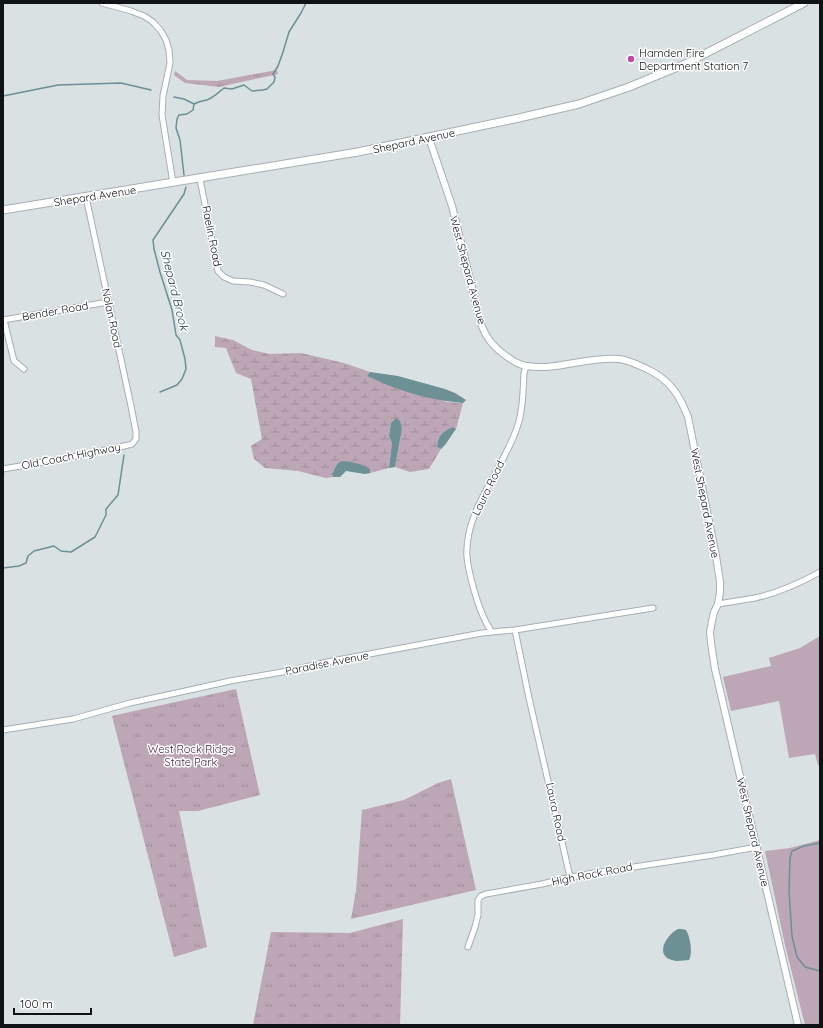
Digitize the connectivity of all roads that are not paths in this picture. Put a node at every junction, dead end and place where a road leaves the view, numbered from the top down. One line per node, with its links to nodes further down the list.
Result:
1 (102, 3): 5 (street)
2 (804, 3): 3 (main road, Shepard Avenue)
3 (429, 138): 4 (main road, Shepard Avenue); 11 (street, West Shepard Avenue)
4 (200, 179): 5 (main road, Shepard Avenue); 8 (street, Raelin Road)
5 (173, 183): 6 (main road, Shepard Avenue)
6 (86, 197): 7 (main road, Shepard Avenue); 9 (street, Nolan Road)
7 (3, 210)
8 (283, 294)
9 (108, 302): 10 (street, Bender Road); 13 (street, Nolan Road)
10 (3, 320): 12 (street)
11 (526, 366): 16 (street, West Shepard Avenue); 19 (street, Laura Road)
12 (24, 369)
13 (136, 439): 14 (street, Old Coach Highway)
14 (3, 469)
15 (820, 572): 16 (street)
16 (718, 604): 21 (street, West Shepard Avenue)
17 (653, 608): 18 (street, Paradise Avenue)
18 (515, 630): 19 (street, Paradise Avenue); 22 (street, Laura Road)
19 (492, 632): 20 (street, Paradise Avenue)
20 (3, 730)
21 (757, 847): 22 (street, High Rock Road); 24 (street, West Shepard Avenue)
22 (570, 877): 23 (street, High Rock Road)
23 (468, 947)
24 (798, 1025)

